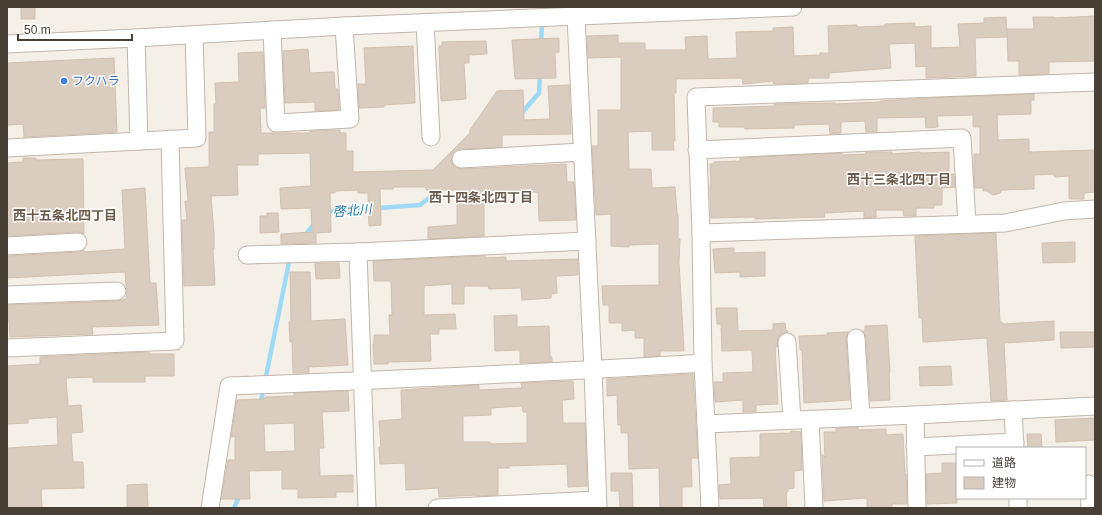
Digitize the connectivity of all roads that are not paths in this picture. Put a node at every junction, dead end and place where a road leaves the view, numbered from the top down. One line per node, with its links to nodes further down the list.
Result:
1 (787, 7): 2 (street); 3 (street)
2 (794, 7)
3 (710, 9): 4 (street)
4 (673, 10): 7 (street)
5 (548, 12): 6 (street); 7 (street)
6 (443, 15): 8 (street)
7 (576, 16): 20 (street)
8 (425, 23): 9 (street); 15 (street)
9 (344, 26): 10 (street); 10 (street)
10 (272, 30): 11 (street)
11 (194, 35): 12 (street); 16 (street)
12 (136, 38): 13 (street); 17 (street)
13 (7, 44)
14 (1095, 82): 19 (street)
15 (431, 137)
16 (170, 140): 17 (street); 34 (street)
17 (139, 141): 18 (street)
18 (7, 148)
19 (698, 150): 23 (street); 24 (street)
20 (582, 152): 21 (street); 26 (street)
21 (461, 158)
22 (1095, 209): 23 (street)
23 (967, 224): 24 (street)
24 (701, 233): 35 (street)
25 (78, 242): 27 (street)
26 (587, 242): 28 (street); 36 (street)
27 (7, 246)
28 (358, 252): 29 (street); 37 (street)
29 (247, 255)
30 (117, 291): 31 (street)
31 (7, 295)
32 (856, 338): 41 (street)
33 (788, 342): 43 (street)
34 (7, 348)
35 (703, 363): 36 (street); 44 (street)
36 (593, 370): 37 (street); 48 (street)
37 (362, 381): 49 (street); 50 (street)
38 (1095, 406): 39 (street)
39 (1013, 410): 40 (street); 45 (street)
40 (915, 415): 41 (street); 46 (street)
41 (861, 417): 42 (street)
42 (810, 419): 43 (street); 53 (street)
43 (792, 420): 44 (street)
44 (706, 424): 52 (street)
45 (1015, 445): 46 (street)
46 (915, 447): 54 (street)
47 (1089, 484): 55 (street)
48 (598, 504): 51 (street)
49 (210, 508)
50 (367, 508)
51 (437, 508)
52 (710, 508)
53 (814, 508)
54 (917, 508)
55 (1090, 508)

